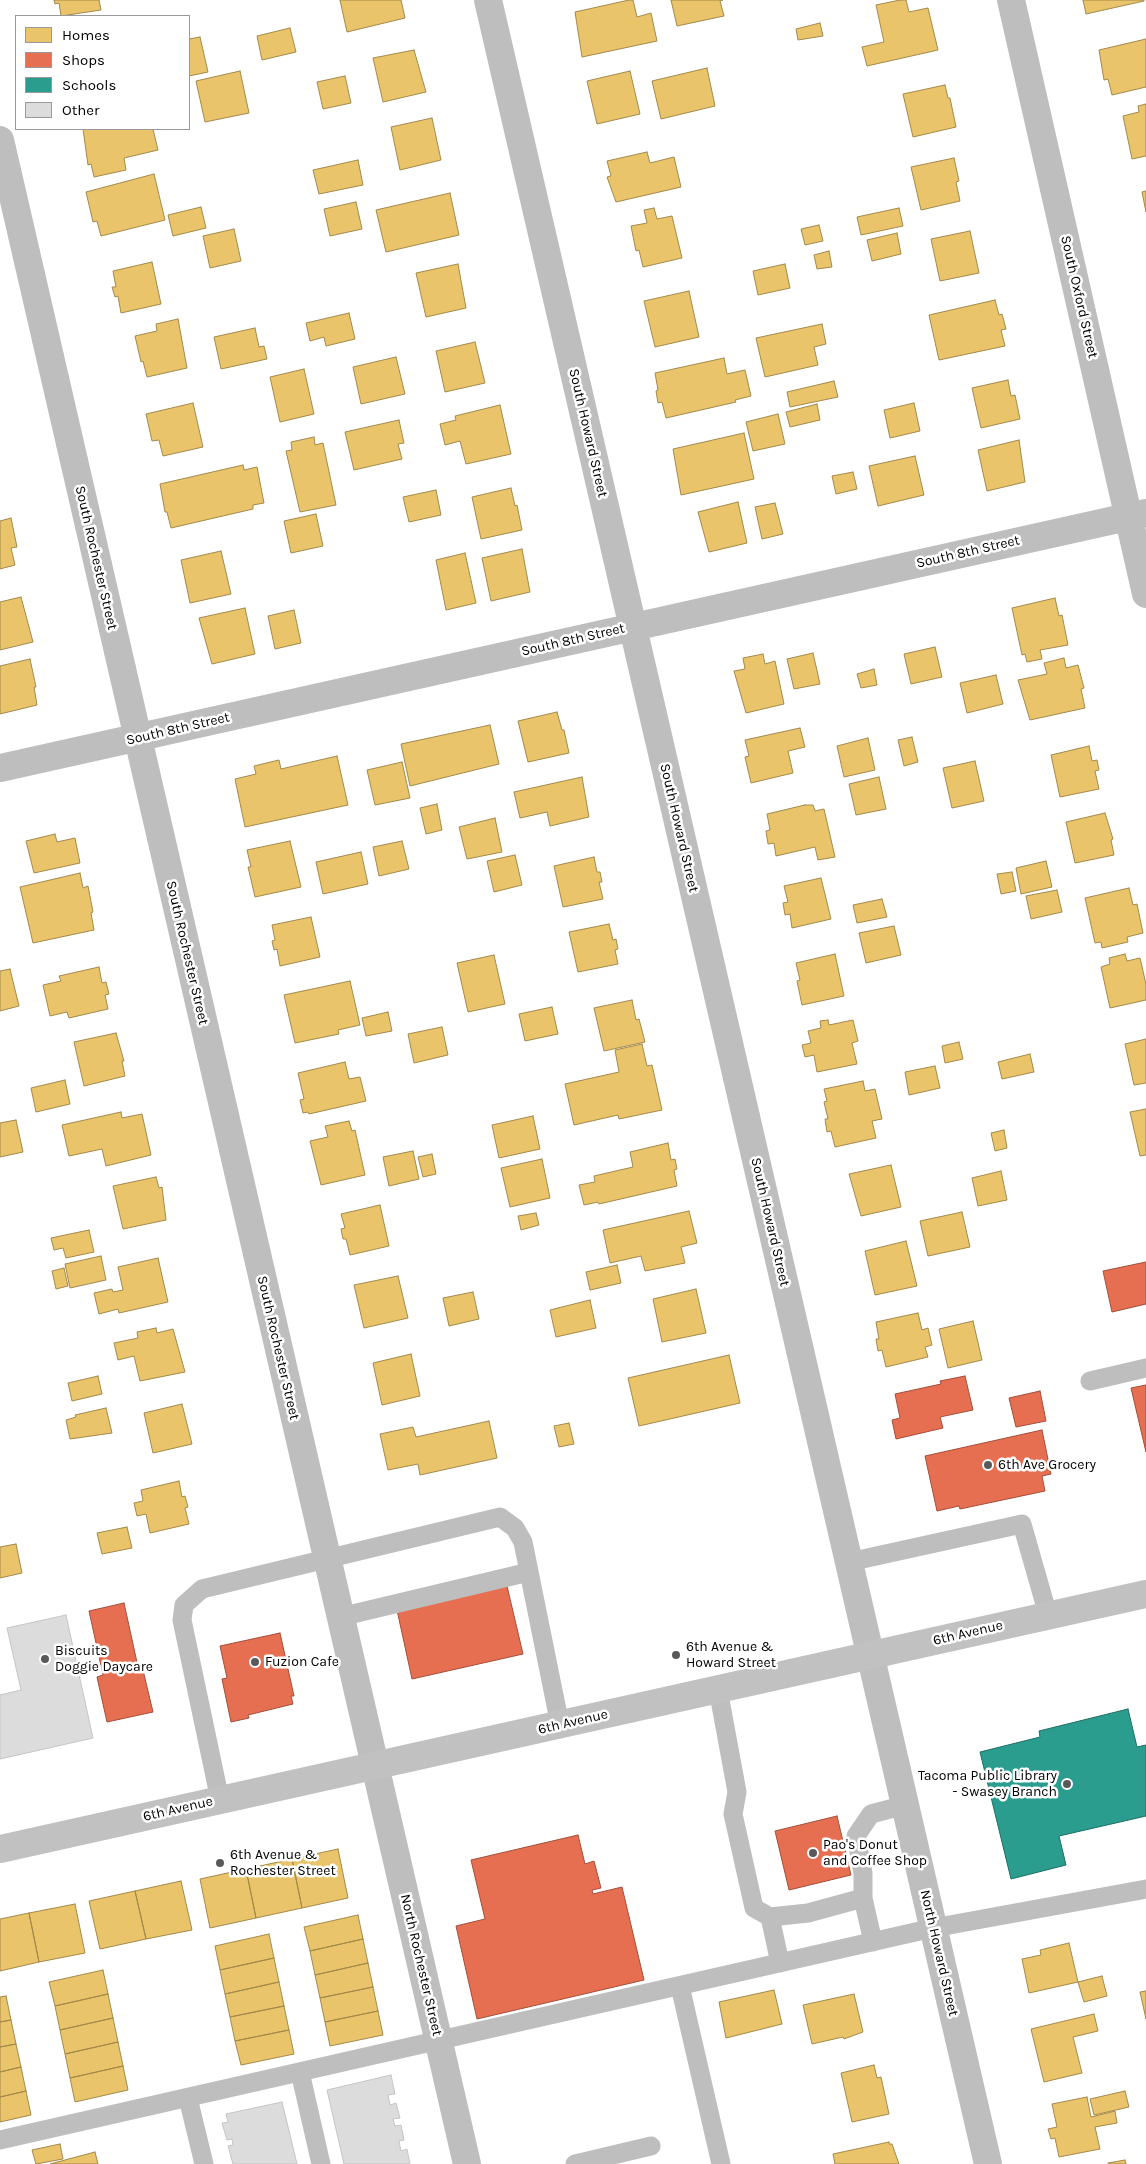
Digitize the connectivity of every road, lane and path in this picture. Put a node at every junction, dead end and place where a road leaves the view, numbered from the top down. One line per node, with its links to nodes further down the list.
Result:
1 (488, 0): 6 (street, South Howard Street)
2 (1011, 0): 4 (street, South Oxford Street)
3 (0, 140): 7 (street, South Rochester Street)
4 (1137, 515): 5 (street, South Oxford Street); 6 (street, South 8th Street)
5 (1146, 594)
6 (633, 627): 7 (street, South 8th Street); 12 (street, South Howard Street)
7 (138, 738): 8 (street, South 8th Street); 11 (street, South Rochester Street)
8 (0, 768)
9 (1146, 1368): 10 (lane)
10 (1090, 1381)
11 (327, 1559): 13 (lane); 16 (street, South Rochester Street); 21 (lane)
12 (849, 1562): 15 (lane); 17 (street, South Howard Street)
13 (529, 1572): 16 (lane); 19 (lane)
14 (1146, 1594): 15 (main road, 6th Avenue)
15 (1048, 1615): 17 (main road, 6th Avenue)
16 (340, 1617): 20 (street, South Rochester Street)
17 (870, 1655): 18 (main road, 6th Avenue); 22 (street, North Howard Street)
18 (718, 1689): 19 (main road, 6th Avenue); 26 (lane)
19 (560, 1725): 20 (main road, 6th Avenue)
20 (375, 1766): 21 (main road, 6th Avenue); 31 (street, North Rochester Street)
21 (220, 1800): 23 (main road, 6th Avenue)
22 (905, 1805): 25 (lane); 27 (street, North Howard Street)
23 (0, 1849)
24 (1146, 1889): 27 (lane)
25 (864, 1898): 26 (lane); 28 (lane)
26 (770, 1917): 29 (lane)
27 (933, 1928): 28 (lane); 41 (street, North Howard Street)
28 (873, 1942): 29 (lane)
29 (780, 1963): 30 (lane)
30 (680, 1986): 31 (lane); 40 (lane)
31 (438, 2041): 32 (lane); 38 (street, North Rochester Street)
32 (300, 2072): 33 (lane); 37 (lane)
33 (188, 2098): 34 (lane); 36 (lane)
34 (0, 2140)
35 (651, 2146): 39 (lane)
36 (204, 2164)
37 (321, 2164)
38 (467, 2164)
39 (575, 2164)
40 (721, 2164)
41 (988, 2164)

